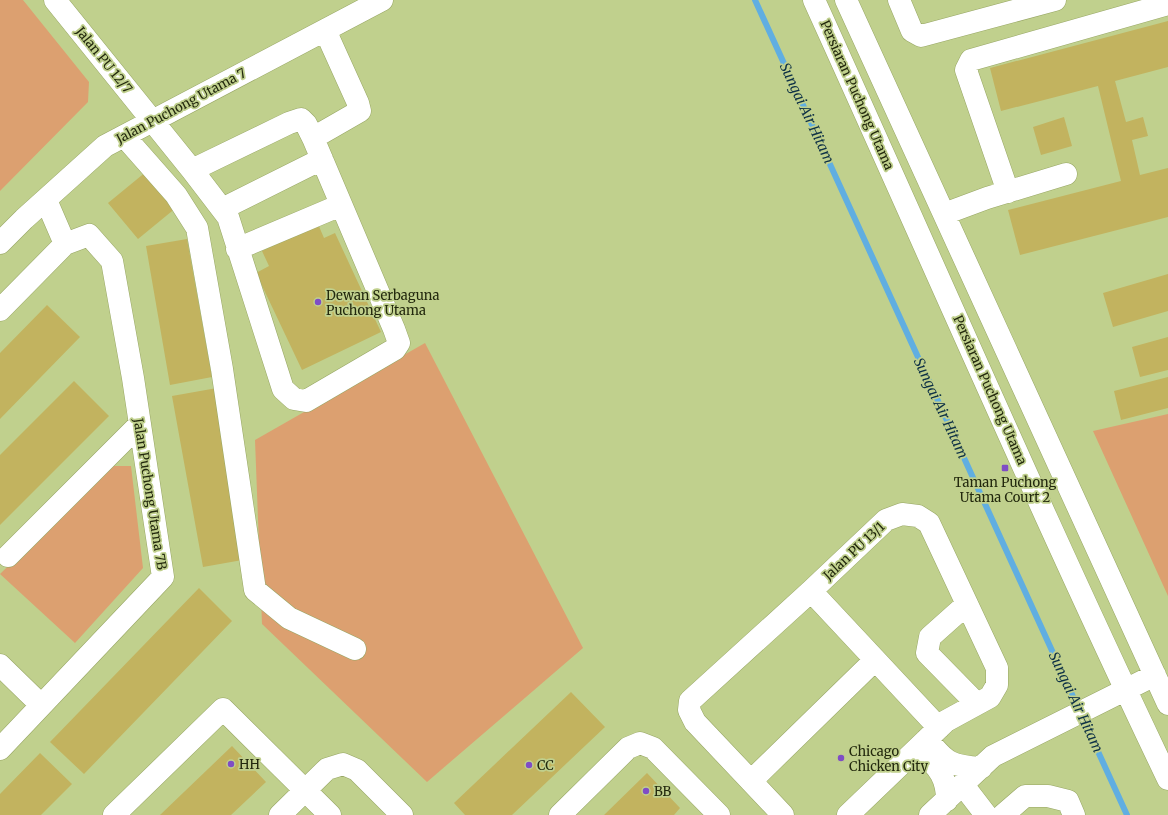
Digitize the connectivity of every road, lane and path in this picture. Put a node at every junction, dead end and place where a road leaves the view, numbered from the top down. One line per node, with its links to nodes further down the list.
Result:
1 (55, 0): 9 (street, Jalan PU 12/7)
2 (382, 0): 8 (street, Jalan Puchong Utama 7)
3 (814, 0): 32 (street, Persiaran Puchong Utama)
4 (846, 0): 19 (street)
5 (899, 0): 6 (street)
6 (1055, 0)
7 (1168, 4): 15 (street)
8 (325, 30): 9 (street, Jalan Puchong Utama 7); 11 (street)
9 (153, 121): 10 (street, Jalan Puchong Utama 7); 13 (street, Jalan PU 12/7)
10 (124, 136): 16 (street, Jalan Puchong Utama 7); 28 (street)
11 (313, 138): 12 (street); 13 (street)
12 (322, 159): 17 (street); 18 (street)
13 (192, 170): 18 (street, Jalan PU 12/7)
14 (1066, 174): 15 (street)
15 (1008, 192): 19 (street)
16 (46, 200): 20 (street, Jalan Puchong Utama 7); 21 (street)
17 (341, 205): 22 (street); 22 (street, Jalan PU 12/7)
18 (222, 209): 22 (street, Jalan PU 12/7)
19 (944, 214): 31 (street)
20 (0, 243)
21 (65, 244): 23 (street); 24 (street, Jalan Puchong Utama 7B)
22 (237, 249)
23 (0, 310)
24 (140, 424): 25 (street); 35 (street, Jalan Puchong Utama 7B)
25 (8, 556)
26 (812, 591): 27 (street, Jalan PU 13/1); 29 (street); 40 (street, Jalan PU 13/1)
27 (967, 604): 33 (street, Jalan PU 13/1); 33 (street)
28 (355, 649)
29 (875, 660): 36 (street); 40 (street)
30 (0, 665): 35 (street)
31 (1155, 674): 32 (street); 34 (street)
32 (1125, 690): 38 (street); 39 (street, Persiaran Puchong Utama)
33 (977, 704): 36 (street, Jalan PU 13/1)
34 (1168, 704)
35 (41, 705): 37 (street, Jalan Puchong Utama 7B)
36 (928, 738): 38 (street); 43 (street); 51 (street, Jalan PU 13/1)
37 (0, 749)
38 (981, 768): 41 (street)
39 (1168, 779)
40 (751, 781): 50 (street, Jalan PU 13/1)
41 (963, 785): 43 (street); 53 (street)
42 (306, 790): 44 (street); 45 (street); 46 (street); 47 (street)
43 (947, 800): 52 (street)
44 (114, 815)
45 (280, 815)
46 (330, 815)
47 (402, 815)
48 (560, 815): 49 (street)
49 (719, 815)
50 (783, 815)
51 (848, 815)
52 (930, 815)
53 (986, 815)
54 (1003, 815): 55 (street)
55 (1074, 815)

